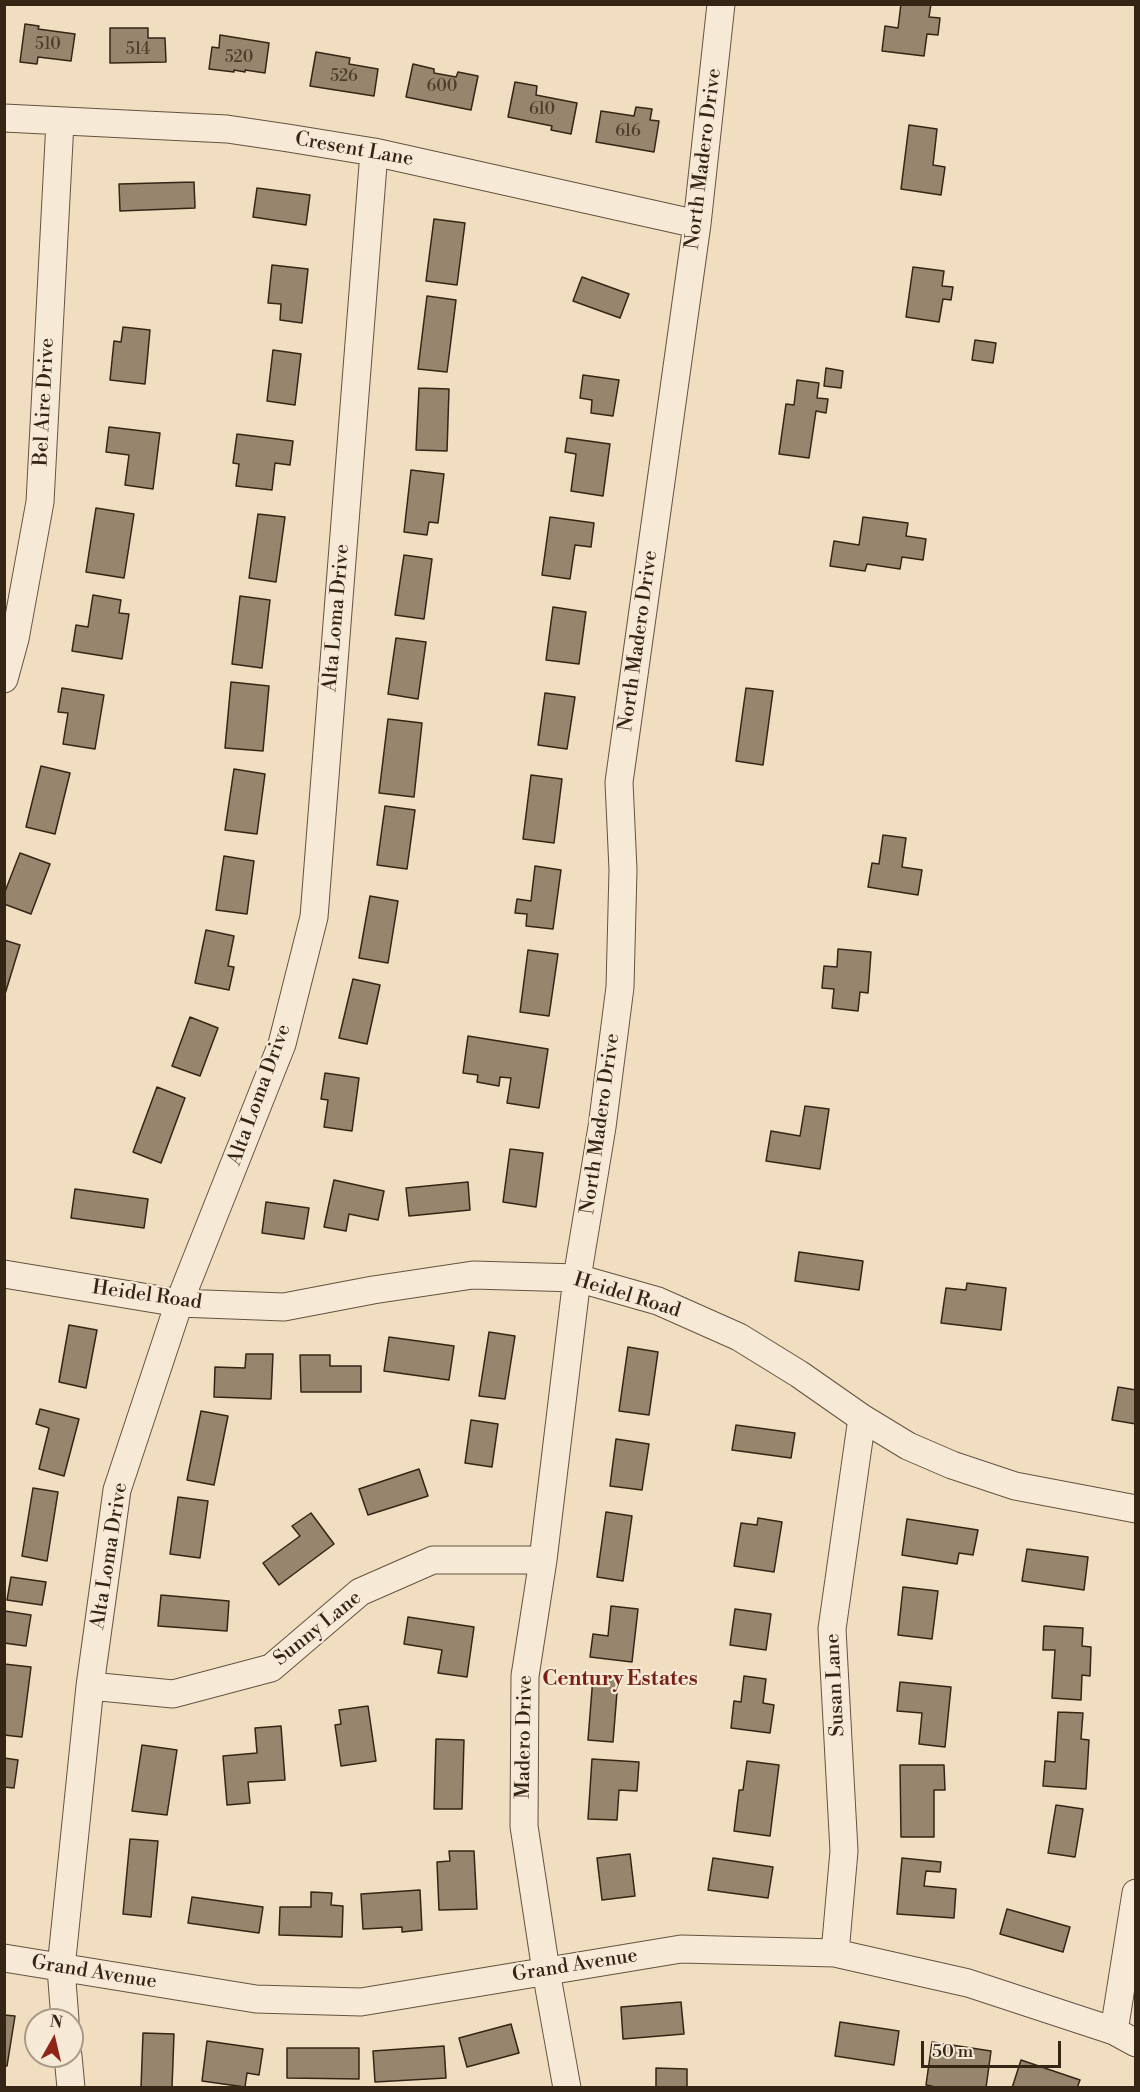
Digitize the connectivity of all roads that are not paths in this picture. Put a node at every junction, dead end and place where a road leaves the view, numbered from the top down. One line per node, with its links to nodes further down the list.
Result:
1 (721, 4): 5 (street, North Madero Drive)
2 (4, 118): 3 (street, Cresent Lane)
3 (60, 122): 4 (street, Cresent Lane); 6 (street, Bel Aire Drive)
4 (374, 152): 5 (street, Cresent Lane); 9 (street, Alta Loma Drive)
5 (697, 224): 8 (street, North Madero Drive)
6 (4, 679)
7 (4, 1274): 9 (street, Heidel Road)
8 (577, 1278): 9 (street, Heidel Road); 10 (street, Heidel Road); 12 (street, Madero Drive)
9 (179, 1303): 13 (street, Alta Loma Drive)
10 (862, 1418): 11 (street, Heidel Road); 15 (street, Susan Lane)
11 (1136, 1509)
12 (543, 1560): 13 (street, Sunny Lane); 18 (street, Madero Drive)
13 (90, 1686): 17 (street, Alta Loma Drive)
14 (1136, 1893): 20 (street)
15 (835, 1953): 18 (street, Grand Avenue); 20 (street, Grand Avenue)
16 (4, 1958): 17 (street, Grand Avenue)
17 (61, 1968): 18 (street, Grand Avenue); 19 (street, Alta Loma Drive)
18 (546, 1971): 23 (street, Madero Drive)
19 (64, 2008)
20 (1125, 2037)
21 (69, 2068): 22 (street)
22 (71, 2088)
23 (567, 2088)

